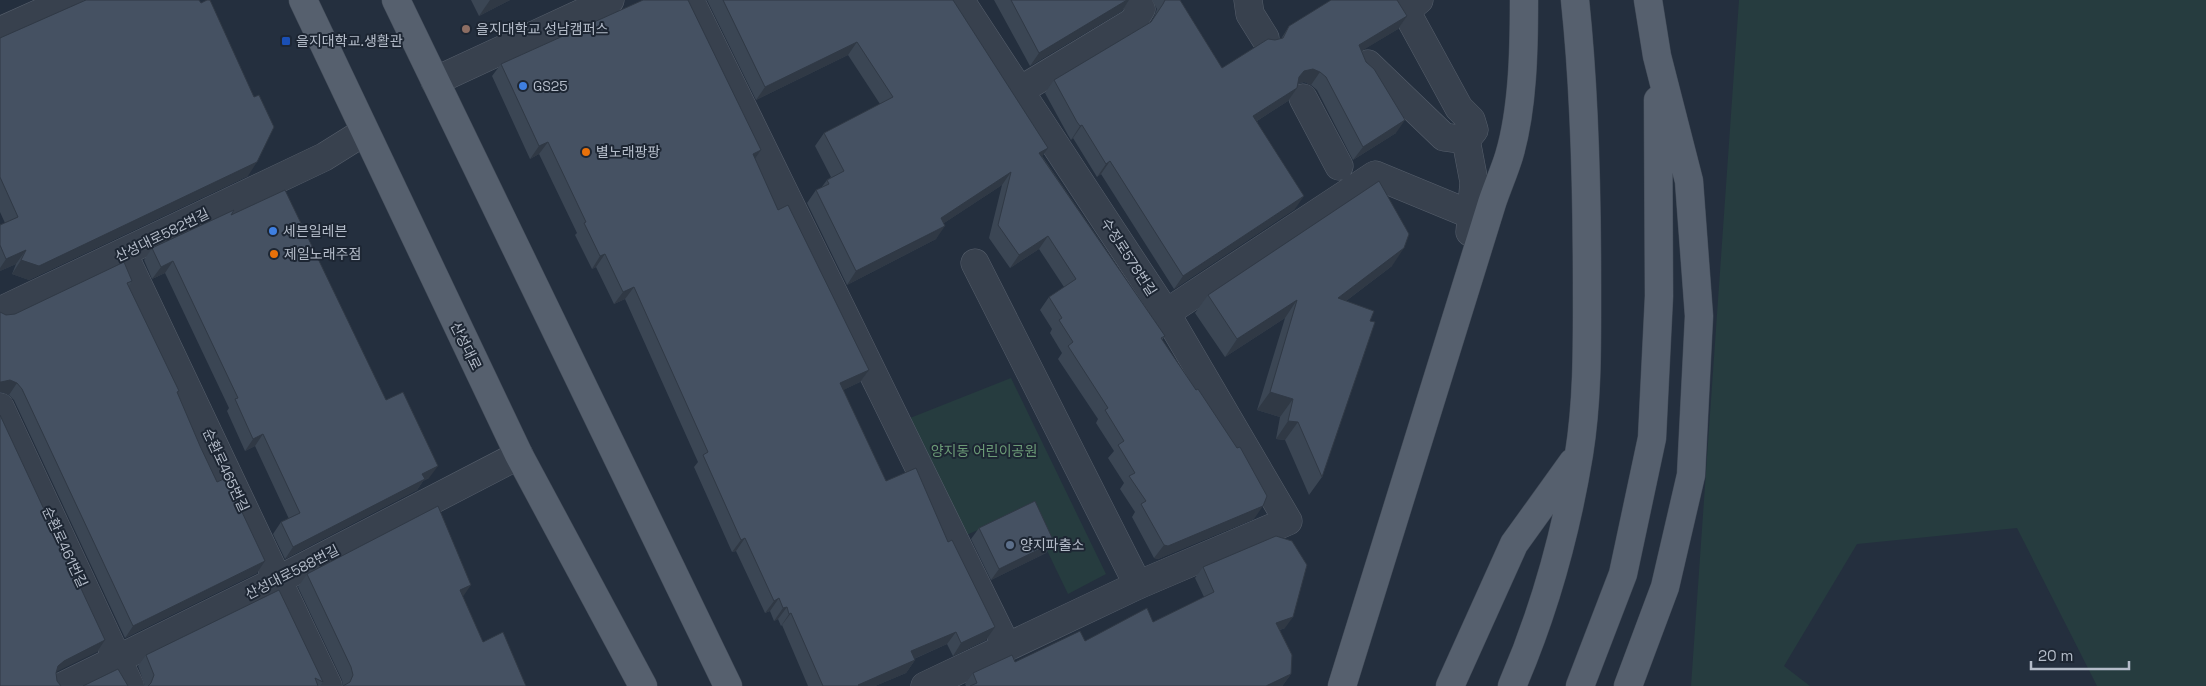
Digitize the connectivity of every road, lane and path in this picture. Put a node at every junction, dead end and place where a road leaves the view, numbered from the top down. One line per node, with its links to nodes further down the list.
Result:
1 (69, 0): 13 (street)
2 (303, 0): 20 (main road, 산성대로)
3 (396, 0): 17 (main road)
4 (610, 0): 17 (street)
5 (690, 0): 34 (street)
6 (960, 0): 18 (street, 수정로578번길)
7 (1135, 0): 18 (street)
8 (1248, 0): 14 (street)
9 (1420, 0): 21 (street)
10 (1524, 0): 26 (main road)
11 (1575, 0): 30 (main road)
12 (1648, 0): 15 (main road)
13 (0, 31)
14 (1265, 38)
15 (1657, 56): 45 (main road); 46 (main road)
16 (1368, 64): 21 (street)
17 (435, 81): 40 (main road)
18 (1019, 91): 28 (street, 수정로578번길)
19 (1303, 98): 22 (street)
20 (364, 132): 24 (street, 산성대로582번길); 31 (main road, 산성대로)
21 (1466, 140): 23 (street)
22 (1339, 166)
23 (1472, 215): 26 (street); 28 (street)
24 (123, 254): 27 (street, 산성대로582번길); 32 (street, 순환로465번길)
25 (975, 263): 33 (street)
26 (1460, 310): 42 (main road)
27 (0, 311)
28 (1166, 313): 33 (street, 수정로578번길)
29 (0, 407): 35 (street, 순환로461번길)
30 (1579, 453): 43 (main road); 44 (main road)
31 (519, 455): 32 (street, 산성대로588번길); 39 (main road, 산성대로)
32 (278, 580): 35 (street, 산성대로588번길); 38 (street, 순환로465번길)
33 (1138, 585): 34 (street)
34 (1007, 648): 41 (street)
35 (117, 660): 36 (street, 산성대로588번길); 37 (street, 순환로461번길)
36 (63, 686)
37 (130, 686)
38 (328, 686)
39 (643, 686)
40 (728, 686)
41 (925, 686)
42 (1342, 686)
43 (1450, 686)
44 (1512, 686)
45 (1580, 686)
46 (1628, 686)

